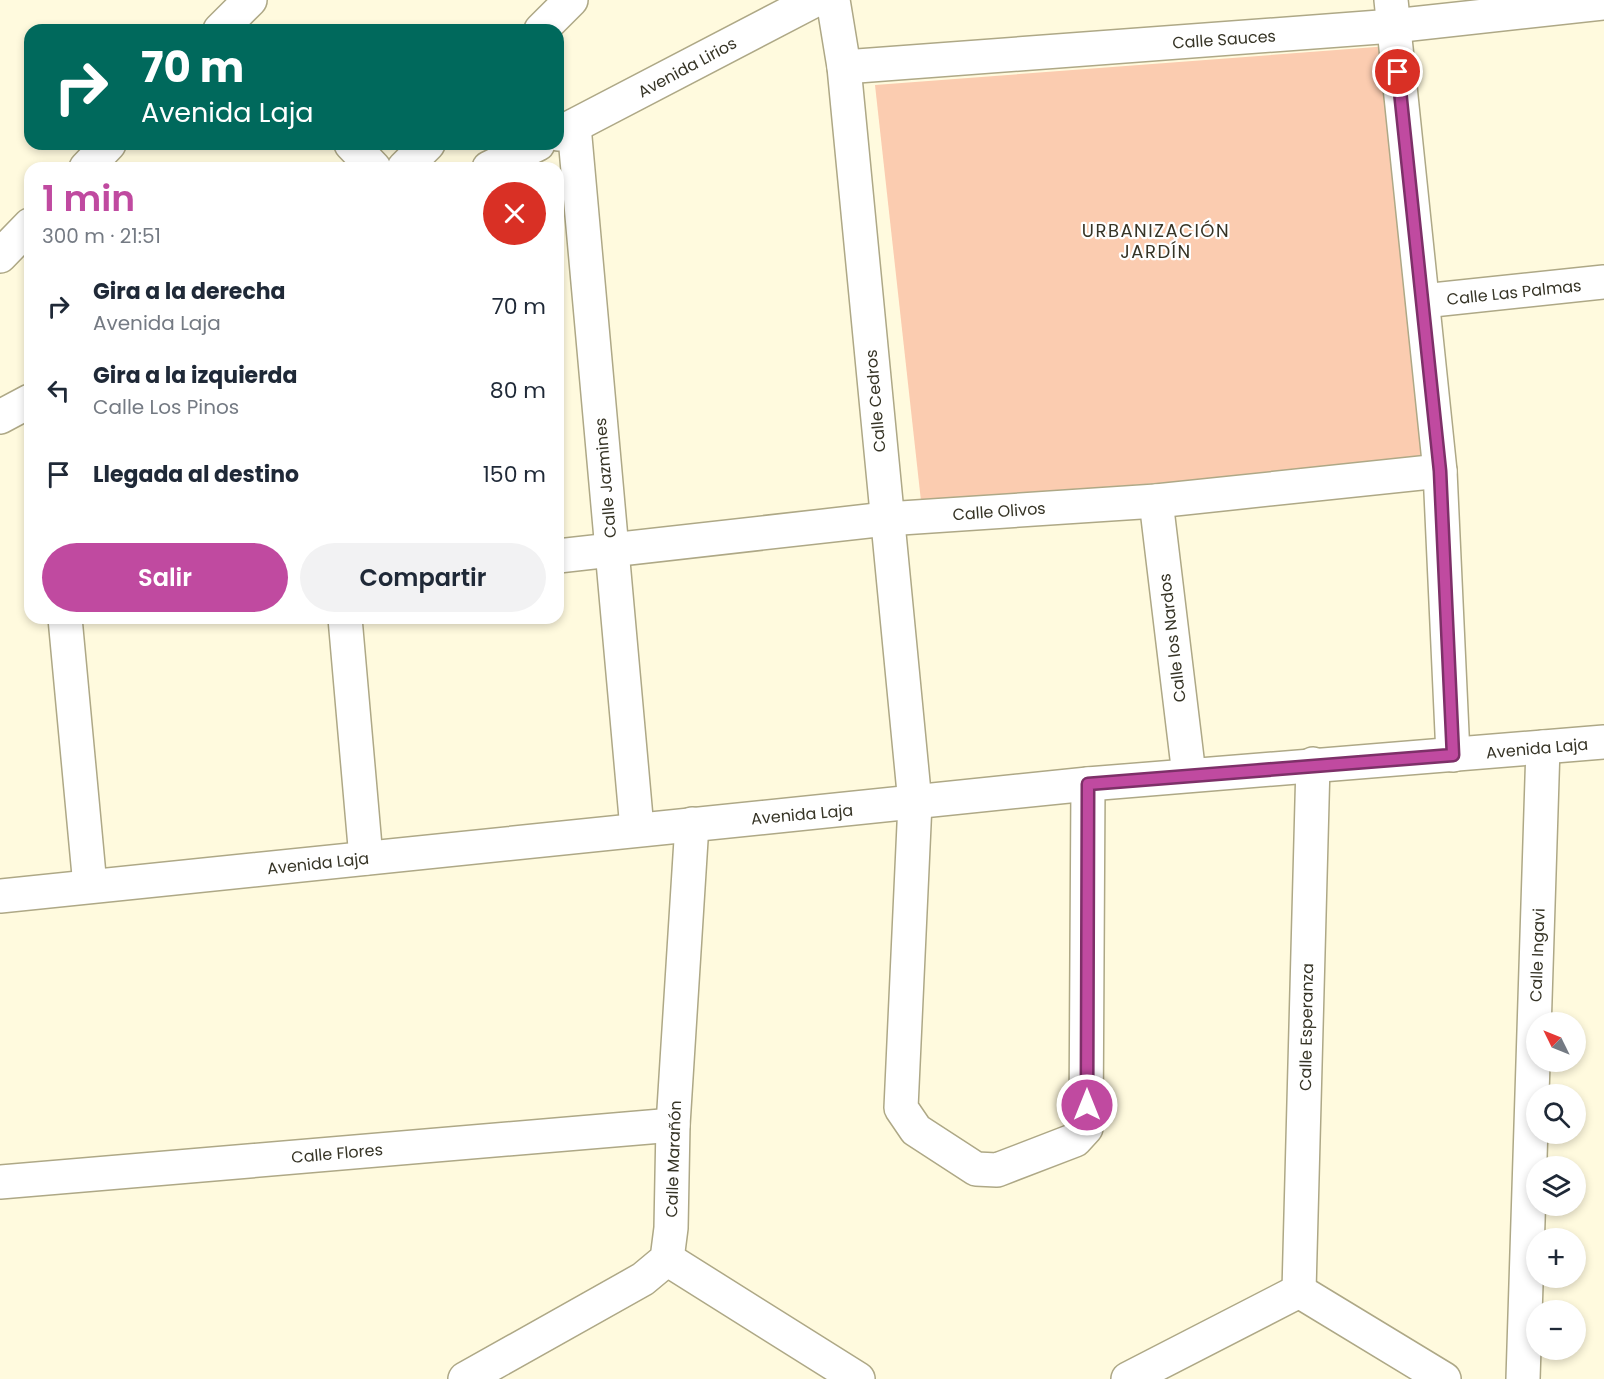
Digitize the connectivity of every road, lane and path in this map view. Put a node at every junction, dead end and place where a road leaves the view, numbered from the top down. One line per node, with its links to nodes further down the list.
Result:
1 (571, 0): 6 (street)
2 (815, 0): 8 (street, Avenida Lirios)
3 (833, 0): 7 (street, Calle Cedros)
4 (1604, 3): 5 (street, Calle Sauces)
5 (1392, 13): 7 (street, Calle Sauces); 20 (street)
6 (547, 24)
7 (844, 67): 25 (street, Calle Cedros)
8 (566, 130): 26 (street, Calle Jazmines)
9 (103, 150): 13 (street)
10 (357, 150): 14 (street)
11 (422, 150): 15 (street)
12 (526, 150): 16 (street)
13 (92, 162)
14 (368, 162)
15 (410, 162)
16 (501, 162)
17 (24, 231): 18 (street)
18 (0, 256)
19 (1604, 282): 20 (street, Calle Las Palmas)
20 (1423, 301): 23 (street)
21 (24, 404): 22 (street)
22 (0, 417)
23 (1440, 471): 24 (street, Calle Olivos); 32 (street)
24 (1156, 501): 25 (street, Calle Olivos); 34 (street, Calle los Nardos)
25 (886, 519): 26 (street, Calle Olivos); 36 (street, Calle Cedros)
26 (611, 551): 27 (street, Calle Olivos); 38 (street, Calle Jazmines)
27 (564, 555)
28 (66, 624): 40 (street)
29 (346, 624): 39 (street)
30 (1604, 742): 31 (street, Avenida Laja)
31 (1543, 747): 32 (street, Avenida Laja); 50 (street, Calle Ingavi)
32 (1453, 755): 33 (street, Avenida Laja)
33 (1313, 764): 34 (street, Avenida Laja); 45 (street, Calle Esperanza)
34 (1189, 775): 35 (street, Avenida Laja)
35 (1088, 784): 36 (street, Avenida Laja); 36 (street, Calle Cedros)
36 (915, 803): 37 (street, Avenida Laja)
37 (692, 824): 38 (street, Avenida Laja); 42 (street, Calle Marañón)
38 (637, 830): 39 (street, Avenida Laja)
39 (366, 858): 40 (street, Avenida Laja)
40 (90, 886): 41 (street, Avenida Laja)
41 (0, 896)
42 (673, 1125): 43 (street, Calle Flores); 44 (street, Calle Marañón)
43 (0, 1182)
44 (667, 1260): 46 (street); 47 (street)
45 (1299, 1291): 48 (street); 49 (street)
46 (465, 1379)
47 (858, 1379)
48 (1128, 1379)
49 (1444, 1379)
50 (1523, 1379)

